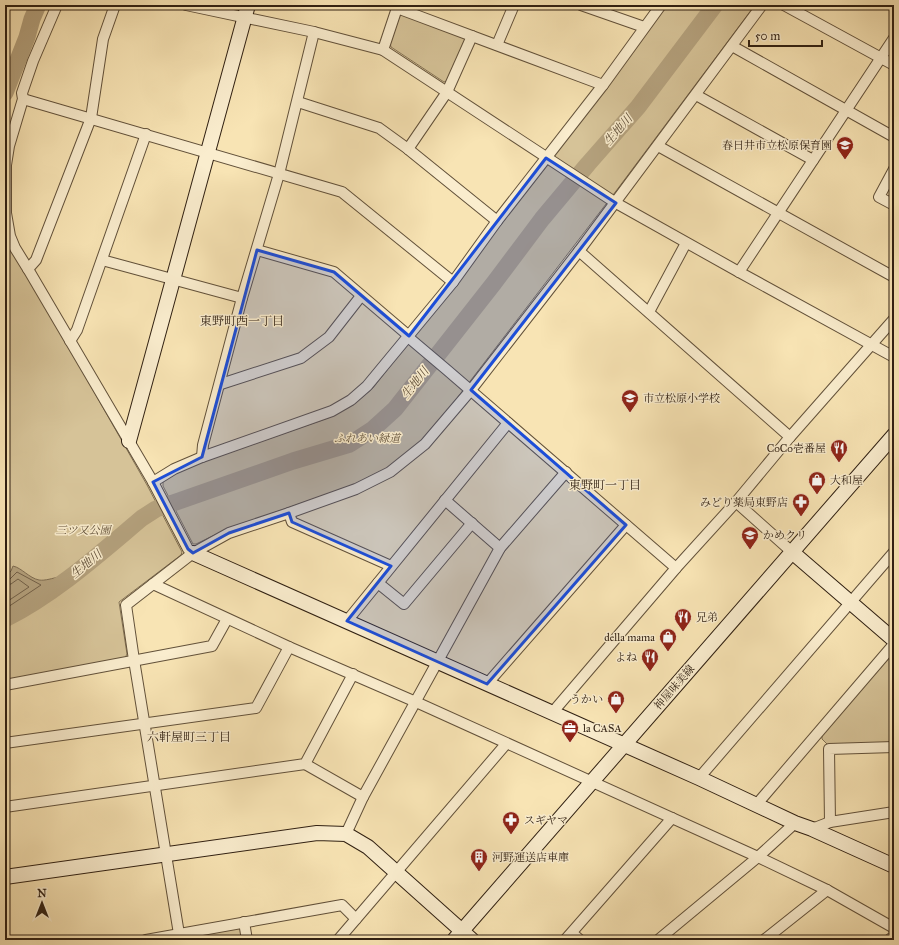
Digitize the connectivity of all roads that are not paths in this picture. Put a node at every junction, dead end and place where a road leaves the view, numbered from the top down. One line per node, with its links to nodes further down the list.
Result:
1 (57, 5): 23 (street)
2 (115, 5): 26 (street)
3 (186, 5): 10 (street)
4 (514, 5): 15 (street)
5 (581, 5): 11 (street)
6 (660, 5): 11 (street)
7 (762, 5): 16 (street)
8 (784, 5): 18 (street)
9 (398, 6): 13 (street); 17 (street)
10 (247, 11): 12 (street); 31 (street)
11 (644, 27): 20 (street)
12 (314, 32): 17 (street); 24 (street)
13 (472, 36): 15 (street); 21 (street)
14 (894, 38): 18 (street)
15 (497, 45): 20 (street)
16 (732, 46): 22 (street); 25 (street)
17 (383, 50): 21 (street)
18 (881, 58): 19 (street); 25 (street)
19 (894, 65)
20 (603, 85): 32 (street)
21 (447, 92): 30 (street); 32 (street)
22 (696, 94): 29 (street); 33 (street)
23 (23, 99): 26 (street); 44 (street)
24 (298, 102): 30 (street); 35 (street)
25 (846, 110): 28 (street); 33 (street)
26 (91, 118): 27 (street); 44 (street)
27 (146, 134): 31 (street); 43 (street)
28 (894, 137)
29 (658, 146): 36 (street); 38 (street)
30 (408, 149): 39 (street)
31 (208, 153): 35 (street); 47 (street)
32 (548, 159): 36 (street); 39 (street)
33 (813, 160): 38 (street)
34 (894, 170): 37 (street)
35 (279, 174): 41 (street); 48 (street)
36 (613, 201): 40 (street); 42 (street)
37 (894, 205)
38 (778, 212): 45 (street); 46 (street)
39 (497, 221): 48 (street)
40 (686, 243): 45 (street); 51 (street)
41 (257, 250): 49 (street); 50 (street)
42 (579, 251): 51 (street); 58 (street)
43 (102, 260): 47 (street); 54 (street)
44 (28, 269): 54 (street)
45 (739, 272): 55 (street)
46 (894, 277)
47 (174, 279): 50 (street); 62 (street)
48 (453, 282): 53 (street)
49 (361, 296): 53 (street); 57 (street)
50 (242, 298): 57 (street)
51 (649, 312): 61 (street)
52 (894, 319): 55 (street)
53 (408, 337): 58 (street); 63 (street)
54 (70, 341): 62 (street)
55 (872, 345): 56 (street); 61 (street)
56 (894, 357)
57 (221, 384): 63 (street)
58 (470, 390): 59 (street); 68 (street)
59 (508, 423): 64 (street); 66 (street)
60 (894, 435): 73 (street, 神屋味美線)
61 (790, 436): 67 (street)
62 (129, 441): 65 (street)
63 (202, 457): 65 (street)
64 (566, 472): 70 (street); 71 (street)
65 (153, 482): 72 (street)
66 (445, 500): 69 (street); 75 (street)
67 (736, 502): 73 (street); 76 (street)
68 (289, 513): 72 (street); 75 (street)
69 (472, 523): 71 (street); 77 (street)
70 (626, 525): 76 (street); 88 (street)
71 (500, 548): 86 (street)
72 (191, 551): 78 (street); 81 (street)
73 (792, 552): 79 (street); 96 (street, 神屋味美線)
74 (894, 552): 79 (street)
75 (392, 566): 77 (street)
76 (676, 568): 91 (street)
77 (378, 583): 81 (street)
78 (153, 584): 80 (street); 85 (street)
79 (850, 602): 82 (street); 100 (street)
80 (227, 619): 84 (street); 85 (street)
81 (347, 621): 86 (street)
82 (894, 640)
83 (894, 644): 93 (street)
84 (289, 647): 87 (street); 92 (street)
85 (134, 660): 89 (street); 92 (street)
86 (438, 661): 88 (street); 90 (street)
87 (353, 674): 90 (street); 99 (street)
88 (487, 684): 91 (street)
89 (5, 685)
90 (416, 702): 95 (street); 103 (street)
91 (552, 713): 96 (street)
92 (144, 724): 94 (street); 102 (street)
93 (815, 736): 98 (street); 104 (street)
94 (5, 743)
95 (506, 744): 101 (street); 115 (street)
96 (624, 745): 100 (street); 101 (street, 神屋味美線)
97 (894, 747): 98 (street)
98 (829, 749): 108 (street)
99 (305, 764): 102 (street); 103 (street)
100 (699, 778): 104 (street)
101 (591, 782): 107 (street); 124 (street, 神屋味美線)
102 (155, 786): 105 (street); 112 (street)
103 (363, 797): 111 (street)
104 (757, 804): 109 (street)
105 (5, 807)
106 (894, 812): 108 (street)
107 (672, 818): 113 (street); 121 (street)
108 (830, 822): 110 (street)
109 (795, 823): 110 (street); 113 (street)
110 (812, 829): 114 (street)
111 (346, 834): 112 (street); 115 (street)
112 (165, 854): 116 (street); 123 (street)
113 (758, 856): 117 (street); 129 (street)
114 (894, 866)
115 (396, 872): 118 (street); 124 (street)
116 (5, 877)
117 (827, 890): 120 (street); 130 (street)
118 (356, 919): 119 (street); 127 (street)
119 (244, 922): 123 (street); 126 (street)
120 (894, 928)
121 (568, 936): 128 (street)
122 (894, 936): 131 (street)
123 (179, 937): 125 (street)
124 (463, 937)
125 (146, 940)
126 (247, 940)
127 (338, 940)
128 (580, 940)
129 (658, 940)
130 (764, 940)
131 (888, 940)

